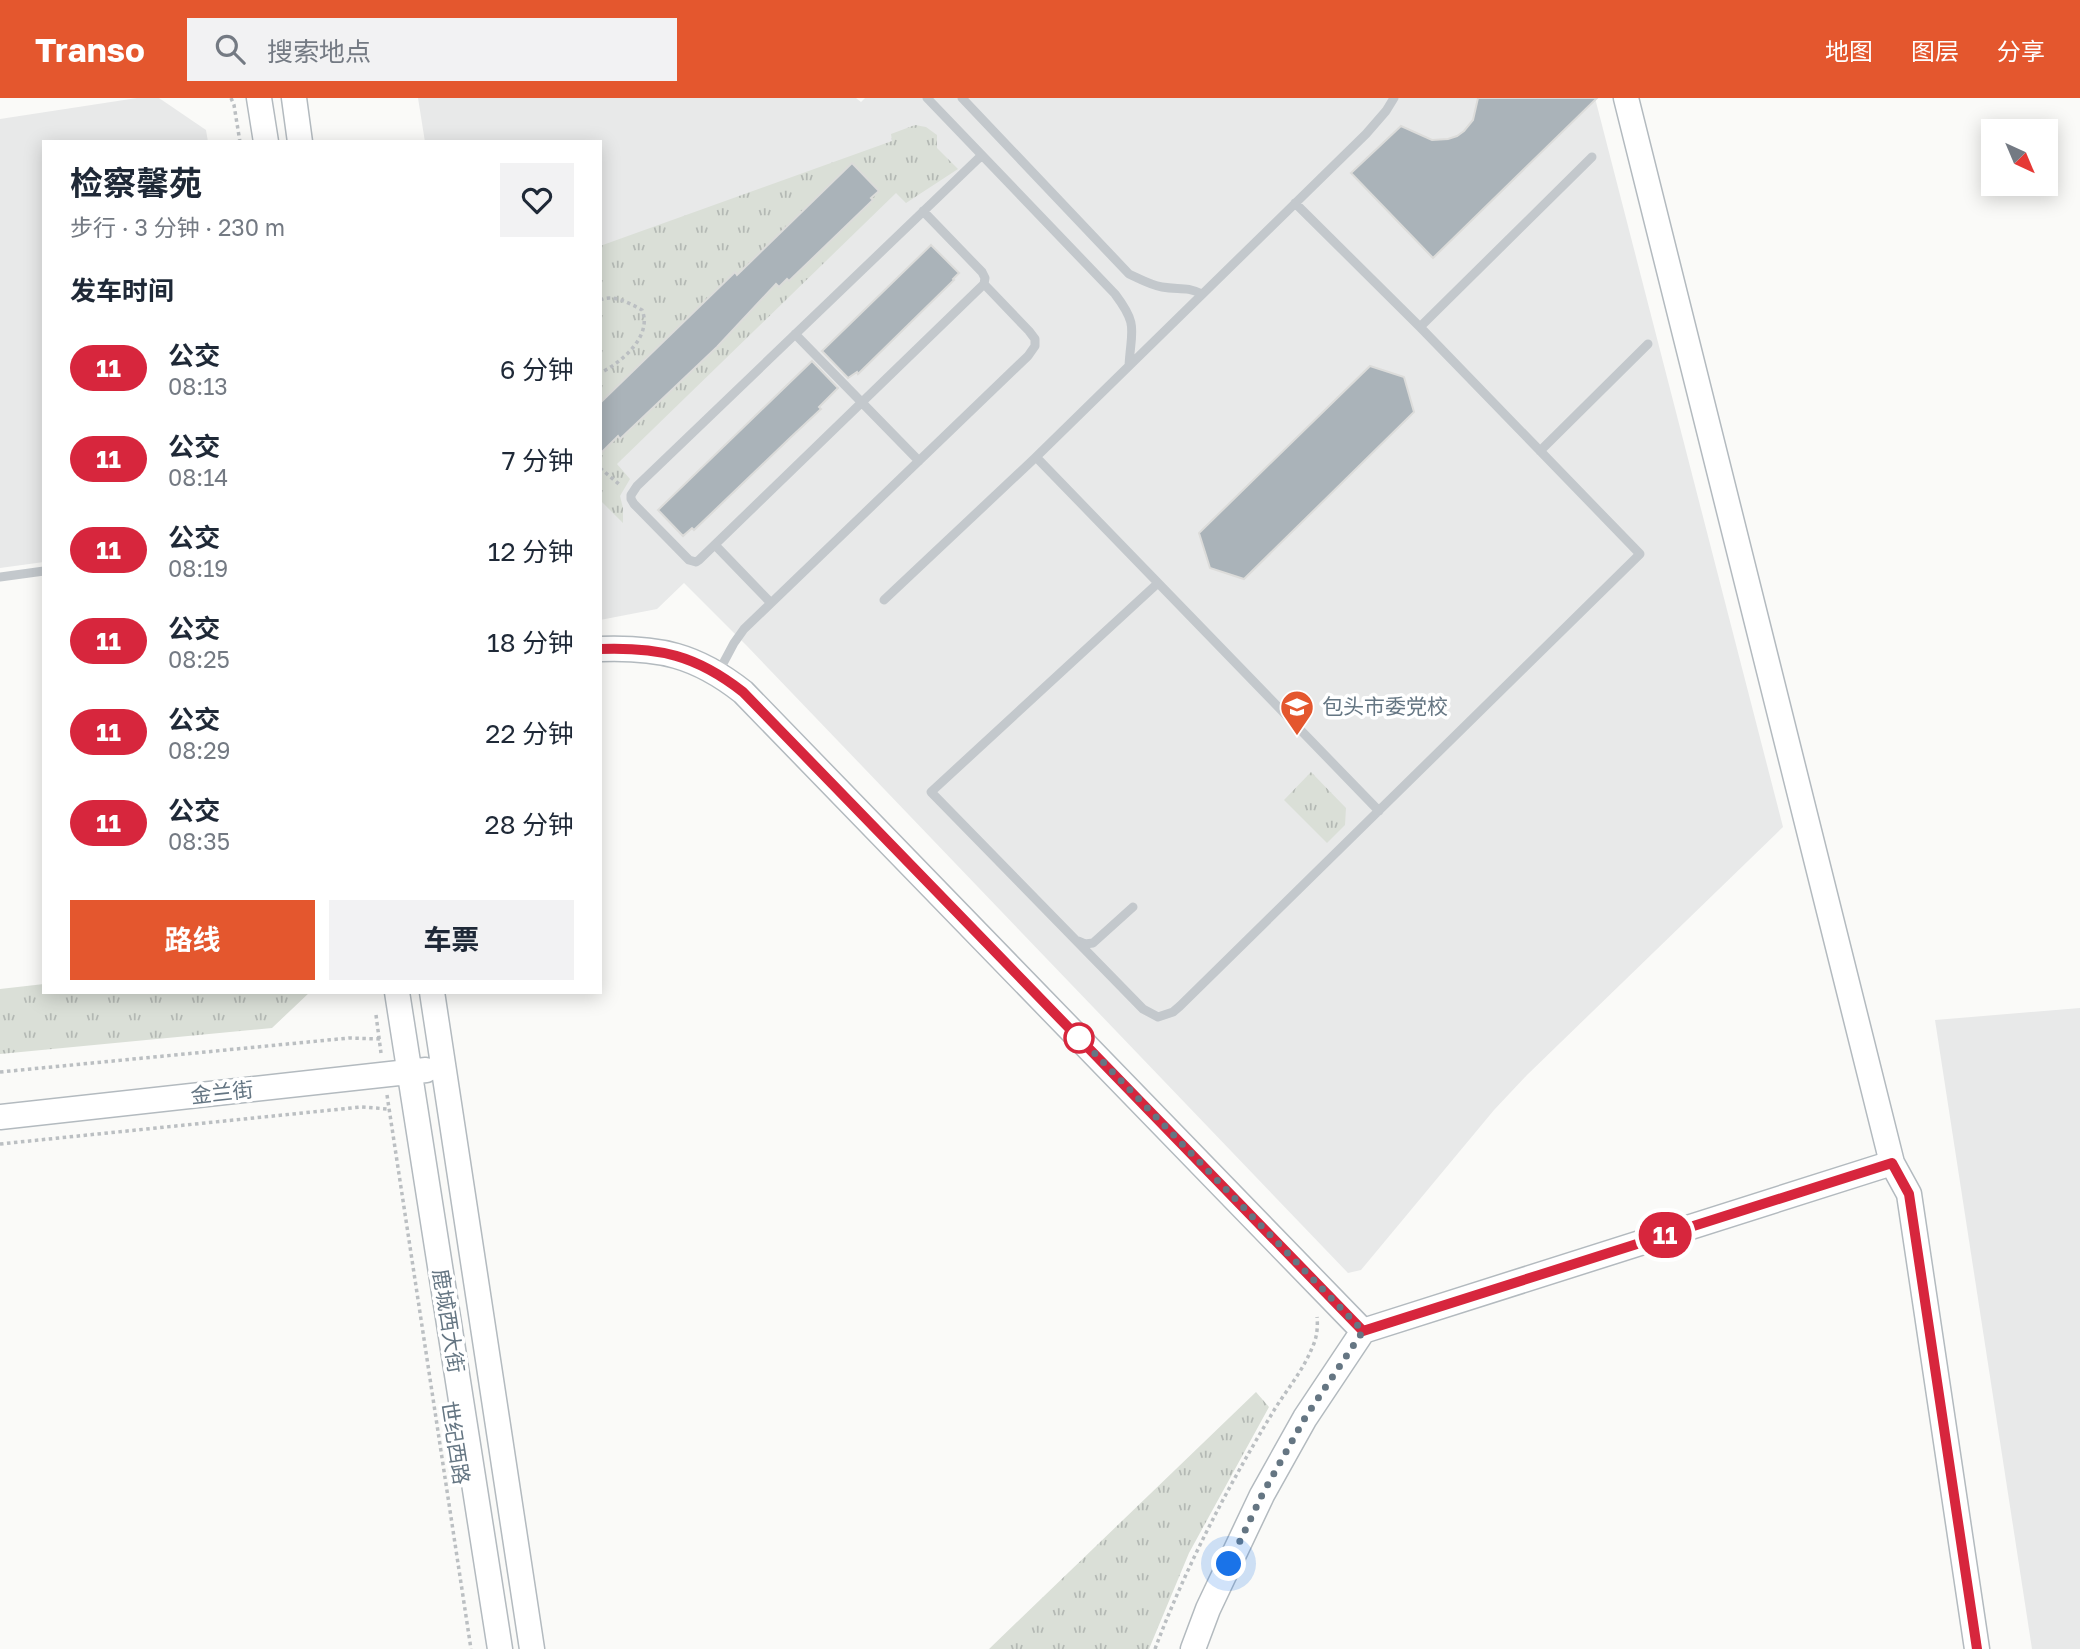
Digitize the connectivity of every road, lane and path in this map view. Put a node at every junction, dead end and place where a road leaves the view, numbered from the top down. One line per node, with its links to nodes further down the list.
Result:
1 (231, 98): 8 (path)
2 (259, 98): 9 (street)
3 (294, 98): 10 (street)
4 (926, 98): 11 (lane)
5 (962, 98): 16 (lane)
6 (1394, 98): 13 (lane)
7 (1626, 98): 52 (street)
8 (240, 140)
9 (266, 140)
10 (300, 140)
11 (982, 155): 14 (lane); 21 (lane)
12 (1592, 157): 18 (lane)
13 (1294, 203): 16 (lane); 18 (lane)
14 (923, 211): 15 (lane); 19 (lane)
15 (984, 284): 23 (lane); 26 (lane)
16 (1202, 294): 21 (lane)
17 (602, 300): 22 (path)
18 (1420, 327): 24 (lane)
19 (795, 334): 23 (lane); 28 (lane)
20 (1648, 344): 24 (lane)
21 (1129, 366): 25 (lane)
22 (602, 372)
23 (862, 403): 26 (lane); 29 (lane)
24 (1540, 451): 37 (lane)
25 (1036, 457): 32 (lane); 33 (lane)
26 (919, 461): 34 (lane)
27 (602, 470): 28 (path)
28 (631, 495): 29 (lane)
29 (715, 545): 34 (lane)
30 (42, 570): 31 (lane)
31 (0, 577)
32 (1158, 583): 37 (lane); 39 (lane)
33 (884, 600)
34 (771, 603): 36 (lane)
35 (602, 649): 36 (street)
36 (718, 673): 54 (street)
37 (1379, 811): 39 (lane)
38 (1133, 907): 39 (lane)
39 (1076, 941)
40 (397, 994): 44 (street, 鹿城西大街)
41 (432, 994): 45 (street, 鹿城西大街)
42 (374, 1005): 43 (path, 世纪西路)
43 (379, 1040): 44 (path); 46 (path); 48 (path, 世纪西路)
44 (404, 1041): 47 (street, 鹿城西大街)
45 (444, 1068): 47 (street, 金兰街); 57 (street, 鹿城西大街)
46 (0, 1072)
47 (410, 1072): 48 (street, 金兰街); 56 (street, 鹿城西大街)
48 (385, 1074): 49 (path, 世纪西路); 50 (street, 金兰街)
49 (389, 1109): 51 (path); 55 (path, 世纪西路)
50 (0, 1117)
51 (0, 1144)
52 (1892, 1163): 54 (street); 60 (street)
53 (1318, 1320): 58 (path)
54 (1363, 1331): 59 (street)
55 (471, 1649)
56 (500, 1649)
57 (532, 1649)
58 (1155, 1649)
59 (1193, 1649)
60 (1977, 1649)

